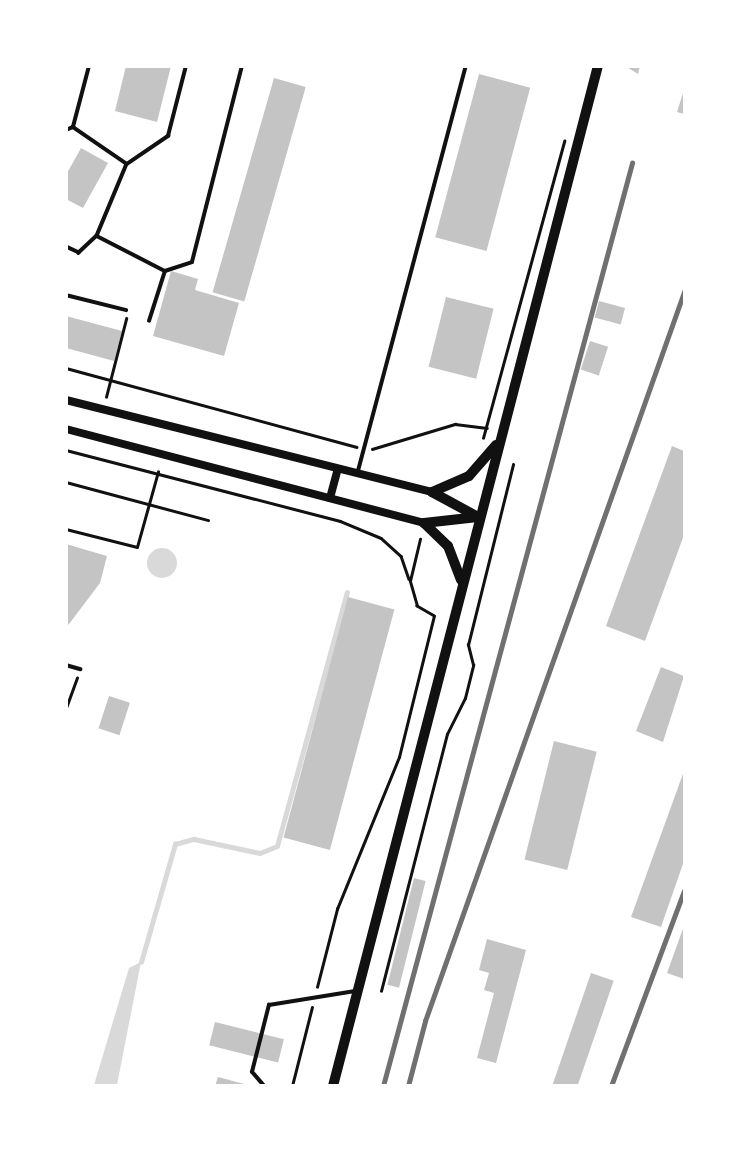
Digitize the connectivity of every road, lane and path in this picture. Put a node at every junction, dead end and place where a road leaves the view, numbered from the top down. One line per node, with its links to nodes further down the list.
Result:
1 (89, 66): 6 (lane)
2 (186, 66): 9 (lane)
3 (242, 66): 12 (lane)
4 (466, 66): 28 (lane)
5 (598, 66): 23 (main road)
6 (73, 127): 7 (lane); 9 (lane)
7 (66, 130)
8 (566, 134): 22 (path)
9 (127, 164): 10 (lane)
10 (97, 236): 11 (lane); 12 (lane)
11 (66, 247)
12 (165, 271): 15 (lane)
13 (66, 295): 14 (lane)
14 (126, 310): 15 (path); 17 (path)
15 (149, 321)
16 (66, 368): 17 (path)
17 (112, 380): 19 (path); 20 (path)
18 (66, 400): 19 (street)
19 (102, 409): 26 (street)
20 (253, 415)
21 (66, 429): 31 (street)
22 (482, 443)
23 (498, 443): 30 (main road); 33 (main road)
24 (66, 450): 27 (path)
25 (513, 465): 44 (path)
26 (338, 469): 28 (street); 31 (street)
27 (158, 472): 32 (path); 39 (path)
28 (357, 473): 30 (street)
29 (66, 482): 32 (path)
30 (432, 492): 33 (main road)
31 (330, 498): 35 (street)
32 (149, 504): 34 (path); 36 (path)
33 (478, 517): 35 (main road); 38 (main road)
34 (208, 520)
35 (424, 523): 38 (main road)
36 (66, 528)
37 (420, 539): 39 (path)
38 (461, 580): 43 (main road)
39 (410, 582): 45 (path)
40 (66, 665): 41 (lane)
41 (80, 669): 42 (path)
42 (66, 708)
43 (357, 990): 45 (lane); 48 (main road)
44 (381, 991)
45 (314, 998): 46 (lane); 47 (path)
46 (264, 1086)
47 (292, 1086)
48 (333, 1086)

